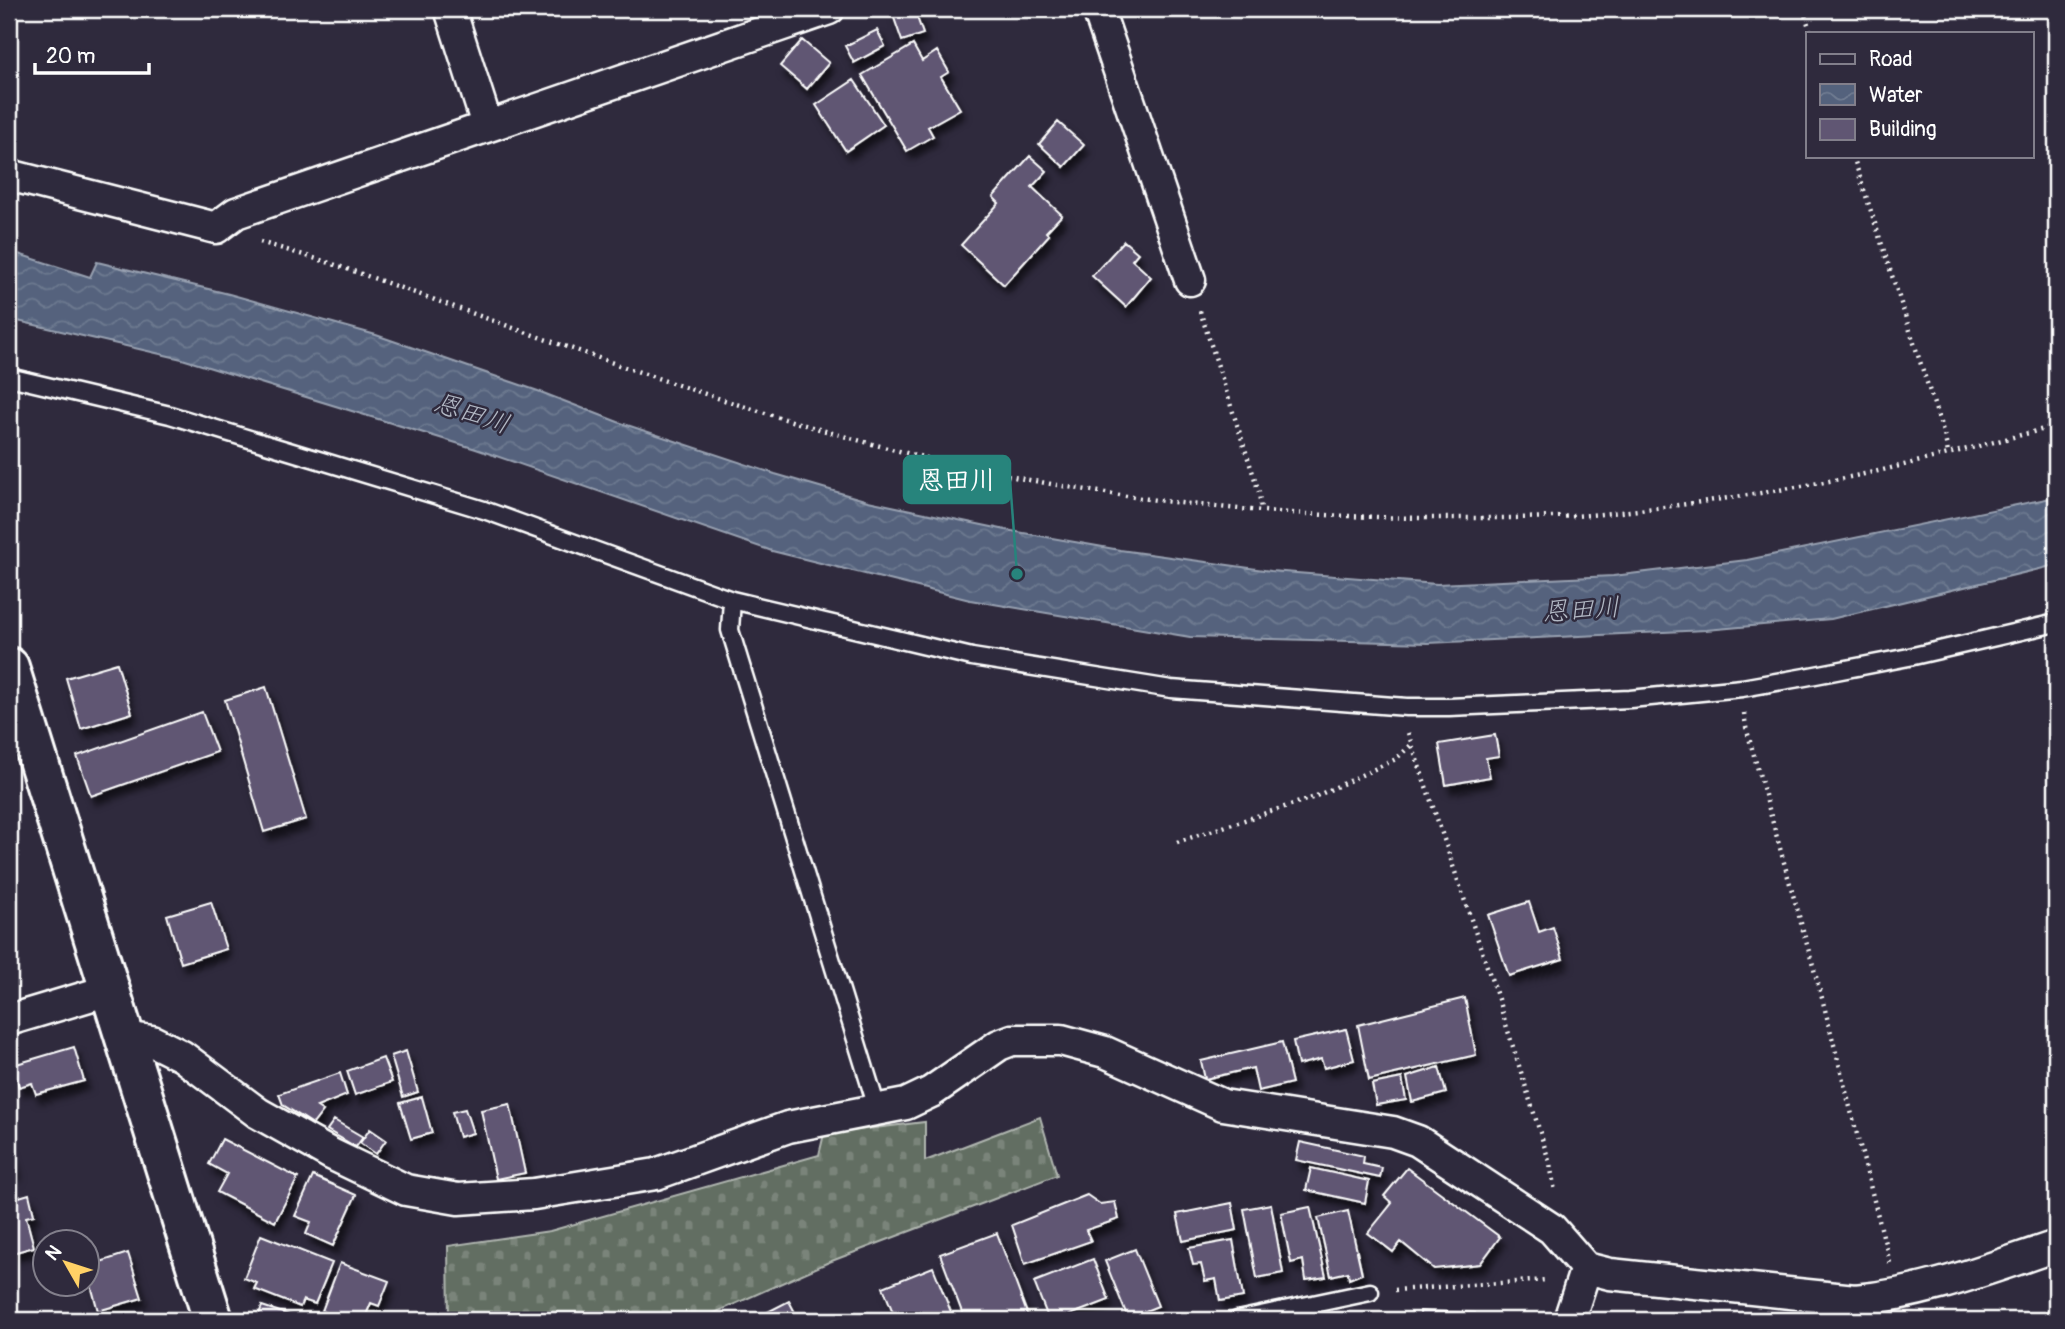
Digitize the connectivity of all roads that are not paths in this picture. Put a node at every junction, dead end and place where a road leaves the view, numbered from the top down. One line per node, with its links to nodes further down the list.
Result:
1 (450, 9): 4 (street)
2 (829, 9): 4 (street)
3 (1098, 9): 6 (street)
4 (487, 125): 5 (street)
5 (9, 175)
6 (1190, 280)
7 (9, 377): 8 (lane)
8 (733, 600): 9 (lane); 14 (lane)
9 (2056, 623)
10 (9, 667): 11 (street)
11 (109, 990): 12 (street); 13 (street)
12 (9, 1020)
13 (125, 1037): 14 (street); 19 (street)
14 (878, 1111): 16 (street)
15 (2056, 1246): 18 (street)
16 (1586, 1268): 18 (street); 21 (street)
17 (1370, 1292): 20 (lane)
18 (1893, 1308)
19 (213, 1320)
20 (1237, 1320)
21 (1569, 1320)

